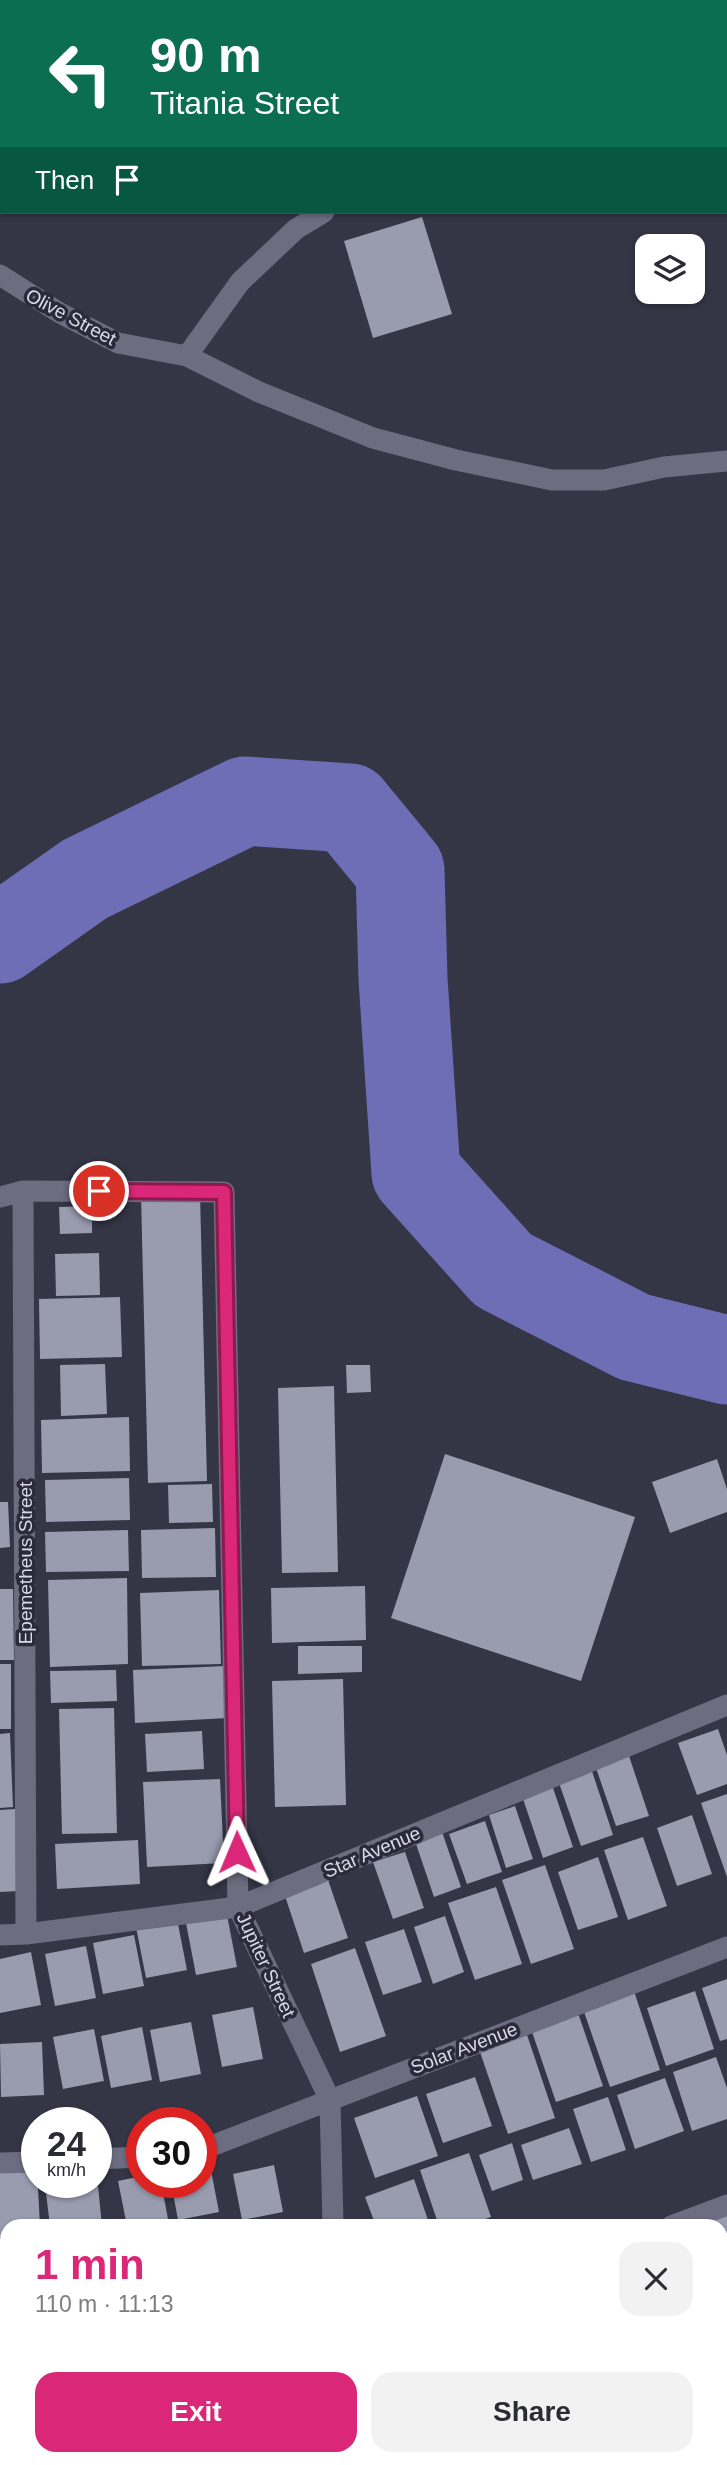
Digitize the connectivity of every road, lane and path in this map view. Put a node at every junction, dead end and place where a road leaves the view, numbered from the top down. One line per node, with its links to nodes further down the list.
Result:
1 (321, 214): 3 (street)
2 (0, 275): 3 (street, Olive Street)
3 (187, 356): 4 (street, Olive Street)
4 (727, 461)
5 (23, 1191): 6 (street); 8 (street, Jupiter Street); 9 (street, Epemetheus Street)
6 (0, 1198)
7 (727, 1705): 8 (street, Star Avenue)
8 (238, 1908): 9 (street, Star Avenue); 12 (street, Jupiter Street)
9 (26, 1934): 10 (street, Star Avenue)
10 (0, 1935)
11 (727, 1947): 12 (street, Solar Avenue)
12 (330, 2099): 13 (street, Solar Avenue); 17 (street, Jupiter Street)
13 (217, 2144)
14 (21, 2162): 15 (street)
15 (0, 2163)
16 (727, 2205): 18 (street)
17 (333, 2219)
18 (690, 2219)

